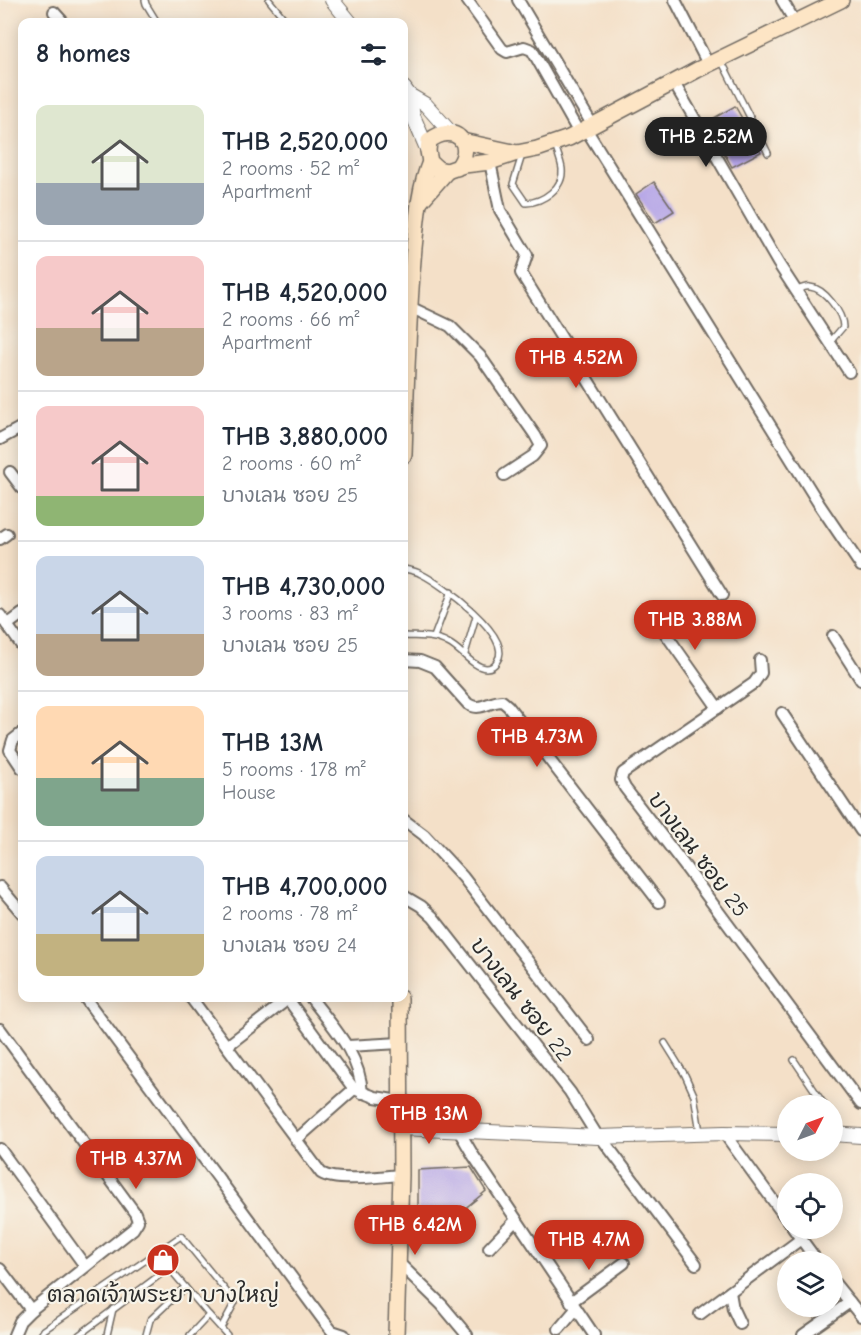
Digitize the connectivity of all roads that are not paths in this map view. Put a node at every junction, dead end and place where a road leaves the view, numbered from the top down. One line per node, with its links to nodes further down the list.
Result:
1 (145, 0): 11 (lane)
2 (269, 0): 12 (lane)
3 (332, 0): 13 (street)
4 (467, 0): 19 (street)
5 (518, 0): 19 (street)
6 (675, 0): 15 (street)
7 (782, 0): 14 (street)
8 (841, 0): 14 (main road)
9 (54, 12): 10 (street)
10 (59, 18)
11 (155, 18)
12 (284, 18)
13 (347, 18)
14 (795, 22): 15 (main road)
15 (714, 62): 16 (main road); 23 (lane)
16 (674, 82): 19 (main road); 29 (street)
17 (408, 93): 20 (street)
18 (408, 99): 24 (street)
19 (586, 129): 21 (main road); 39 (street)
20 (457, 137): 22 (main road); 24 (main road); 26 (main road)
21 (554, 143): 22 (main road); 22 (lane)
22 (520, 153): 25 (main road)
23 (768, 153)
24 (429, 156): 26 (main road); 27 (main road)
25 (490, 162): 26 (main road); 42 (street)
26 (452, 169): 27 (main road)
27 (419, 203): 28 (main road)
28 (409, 236): 30 (main road)
29 (796, 291): 31 (street); 31 (lane)
30 (410, 308): 32 (main road); 37 (street)
31 (829, 342): 33 (street)
32 (408, 357)
33 (849, 372)
34 (18, 430): 35 (street)
35 (0, 440)
36 (10, 472): 38 (street)
37 (504, 475)
38 (18, 483)
39 (861, 566)
40 (408, 570): 41 (lane)
41 (451, 592): 45 (lane); 50 (lane)
42 (722, 595)
43 (649, 610): 56 (street)
44 (0, 615): 47 (street)
45 (476, 616): 52 (lane); 52 (lane)
46 (18, 617): 47 (street)
47 (7, 625): 51 (street)
48 (408, 636): 50 (lane)
49 (833, 636): 55 (street)
50 (434, 637): 52 (lane)
51 (18, 640)
52 (465, 654)
53 (408, 660): 64 (street)
54 (760, 660): 56 (street, บางเลน ซอย 25)
55 (861, 680)
56 (718, 708): 82 (street, บางเลน ซอย 25)
57 (782, 713): 61 (street)
58 (18, 736): 59 (street)
59 (18, 762)
60 (408, 823): 73 (street)
61 (861, 831)
62 (0, 887): 65 (street)
63 (408, 898): 90 (street, บางเลน ซอย 22)
64 (659, 902)
65 (18, 908)
66 (88, 1002): 124 (street)
67 (194, 1002): 76 (street)
68 (282, 1002): 76 (street)
69 (290, 1002): 79 (street)
70 (314, 1002): 77 (street)
71 (400, 1002): 74 (main road)
72 (0, 1029): 102 (street)
73 (589, 1040)
74 (400, 1043): 77 (street); 81 (main road)
75 (664, 1043): 86 (lane)
76 (226, 1046): 91 (street)
77 (348, 1046): 79 (street)
78 (794, 1060): 80 (lane)
79 (358, 1091): 81 (street); 91 (street)
80 (818, 1095)
81 (400, 1101): 83 (main road)
82 (861, 1104)
83 (401, 1128): 84 (street); 93 (main road)
84 (459, 1131): 90 (street); 95 (street)
85 (724, 1133): 86 (street); 87 (street); 94 (street)
86 (700, 1134): 90 (street)
87 (777, 1134)
88 (843, 1134): 89 (street)
89 (861, 1136)
90 (599, 1137): 101 (street, บางเลน ซอย 22)
91 (296, 1140): 93 (street)
92 (0, 1149): 102 (street)
93 (401, 1175): 99 (main road)
94 (777, 1206)
95 (516, 1220): 97 (street); 108 (street)
96 (801, 1239): 98 (street); 105 (street)
97 (489, 1248)
98 (810, 1251)
99 (399, 1263): 125 (main road); 126 (street)
100 (624, 1263): 108 (street)
101 (696, 1264)
102 (85, 1266): 110 (street)
103 (0, 1269): 110 (street)
104 (185, 1287): 109 (lane); 112 (lane); 121 (lane)
105 (729, 1292): 111 (street); 114 (street)
106 (843, 1293): 107 (street)
107 (850, 1302): 113 (street); 128 (street)
108 (574, 1305): 116 (street); 127 (street)
109 (113, 1309): 119 (lane); 120 (lane)
110 (31, 1310): 117 (street)
111 (700, 1314)
112 (209, 1315): 115 (lane); 122 (lane)
113 (861, 1316)
114 (740, 1324)
115 (221, 1328): 118 (lane); 123 (lane)
116 (559, 1329)
117 (14, 1335)
118 (41, 1335)
119 (79, 1335)
120 (107, 1335)
121 (146, 1335)
122 (190, 1335)
123 (227, 1335)
124 (345, 1335)
125 (396, 1335)
126 (467, 1335)
127 (594, 1335)
128 (803, 1335)

